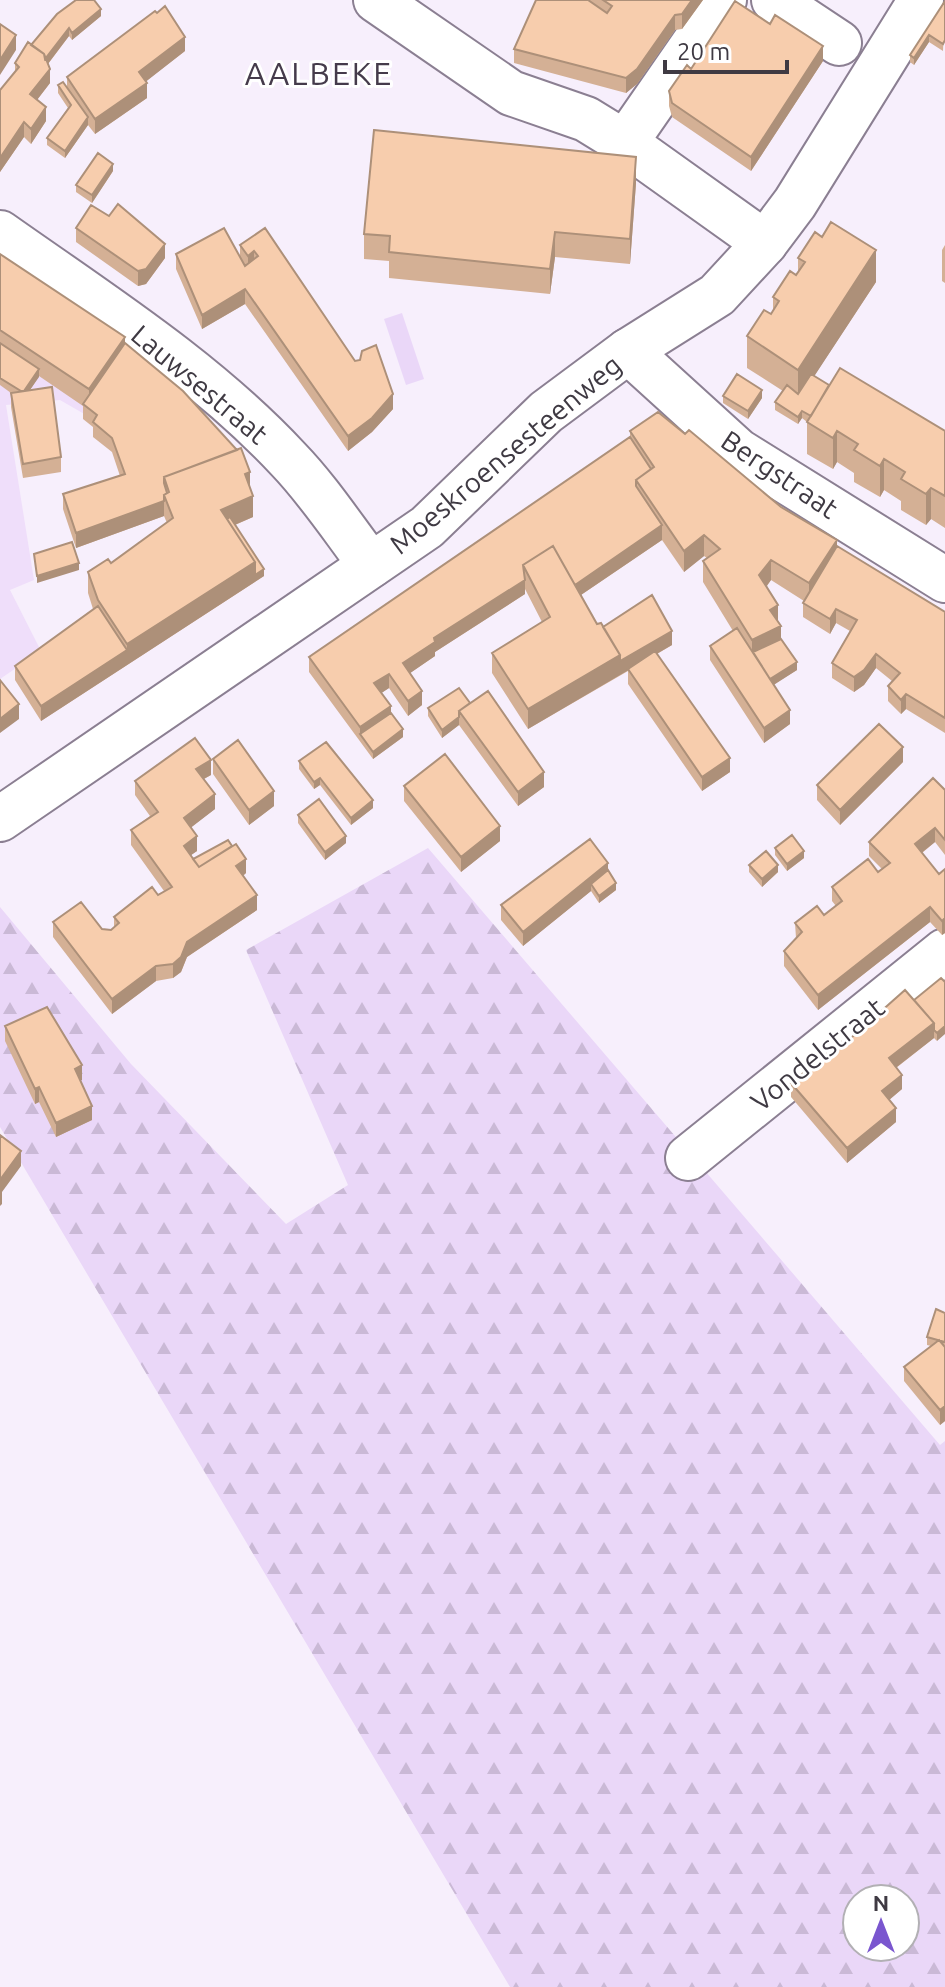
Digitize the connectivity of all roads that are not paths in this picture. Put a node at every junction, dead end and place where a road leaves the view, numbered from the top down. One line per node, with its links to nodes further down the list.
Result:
1 (376, 0): 6 (street)
2 (724, 0): 6 (street)
3 (774, 0): 5 (street)
4 (921, 0): 8 (street, Moeskroensesteenweg)
5 (839, 43)
6 (625, 143): 8 (street)
7 (0, 233): 10 (street, Lauwsestraat)
8 (765, 243): 9 (street, Moeskroensesteenweg)
9 (628, 351): 10 (street, Moeskroensesteenweg); 11 (street, Bergstraat)
10 (371, 565): 12 (street, Moeskroensesteenweg)
11 (945, 580)
12 (0, 819)
13 (945, 951): 14 (street, Vondelstraat)
14 (688, 1158)

